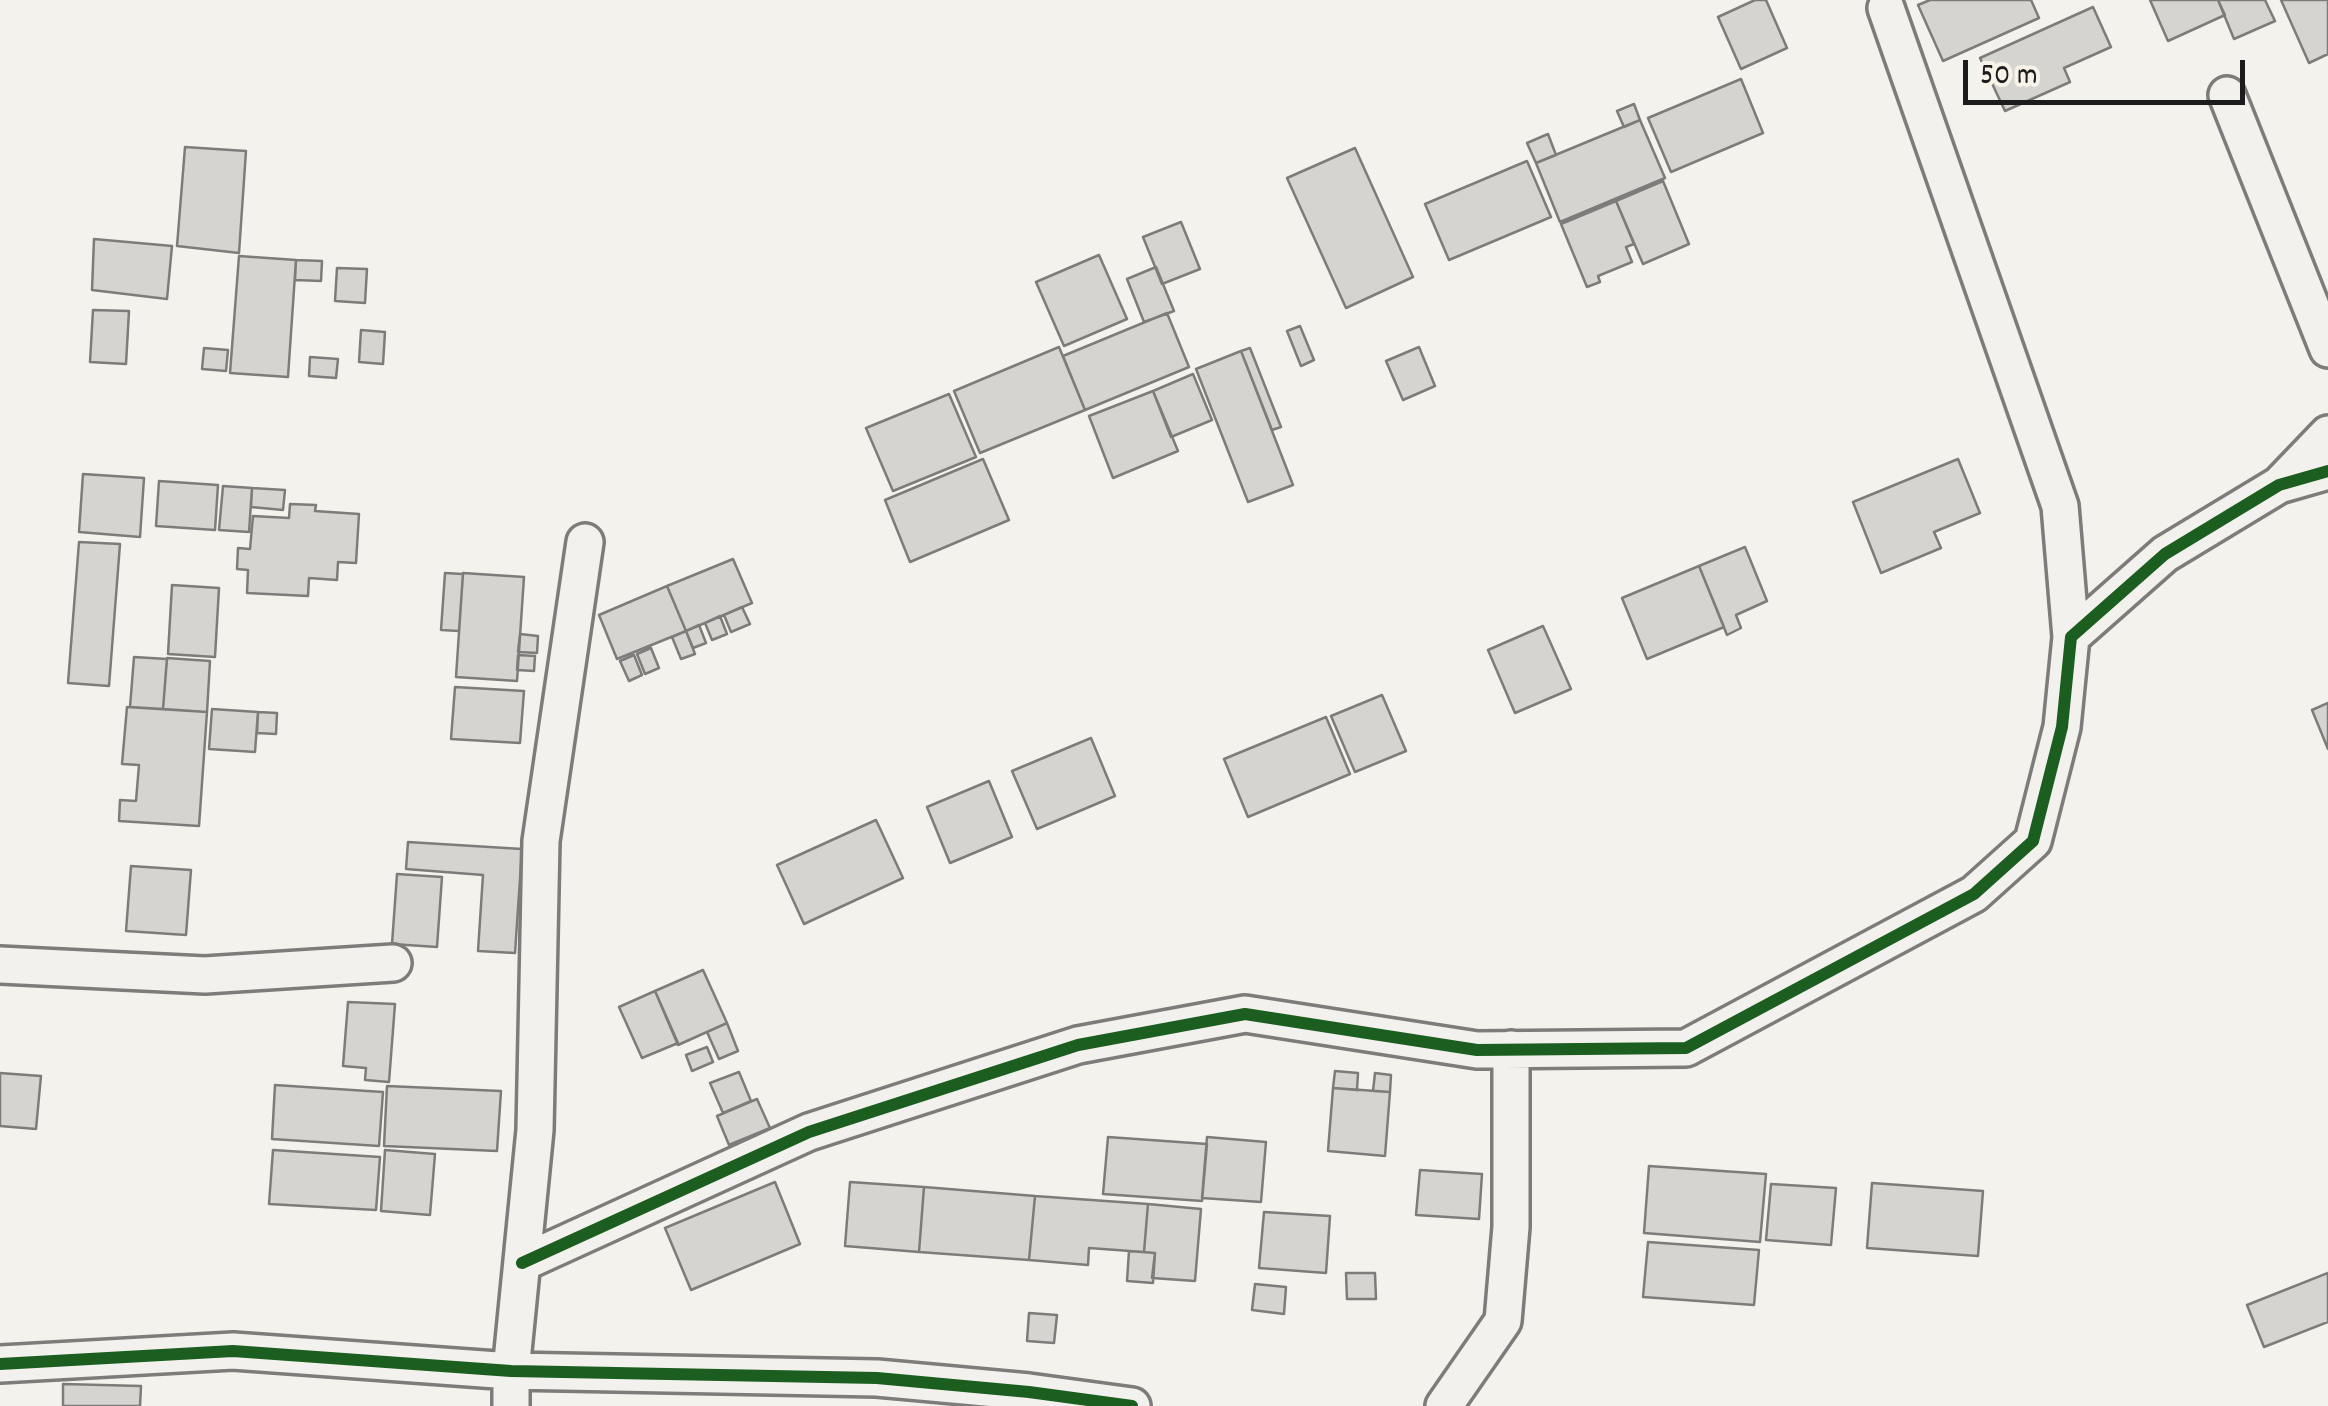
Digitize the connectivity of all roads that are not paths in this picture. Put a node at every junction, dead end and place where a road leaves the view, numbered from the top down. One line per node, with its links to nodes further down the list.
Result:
1 (1886, 8): 8 (street)
2 (2227, 95): 3 (street)
3 (2328, 348)
4 (2328, 434): 6 (street)
5 (2328, 471): 6 (street)
6 (2279, 485): 8 (street)
7 (585, 542): 12 (street)
8 (2071, 636): 11 (street)
9 (393, 963): 10 (street)
10 (0, 965)
11 (1511, 1049): 12 (street); 17 (street)
12 (522, 1262): 14 (street)
13 (0, 1364): 14 (street)
14 (511, 1389): 15 (street)
15 (1014, 1399): 16 (street)
16 (1132, 1406)
17 (1444, 1406)

